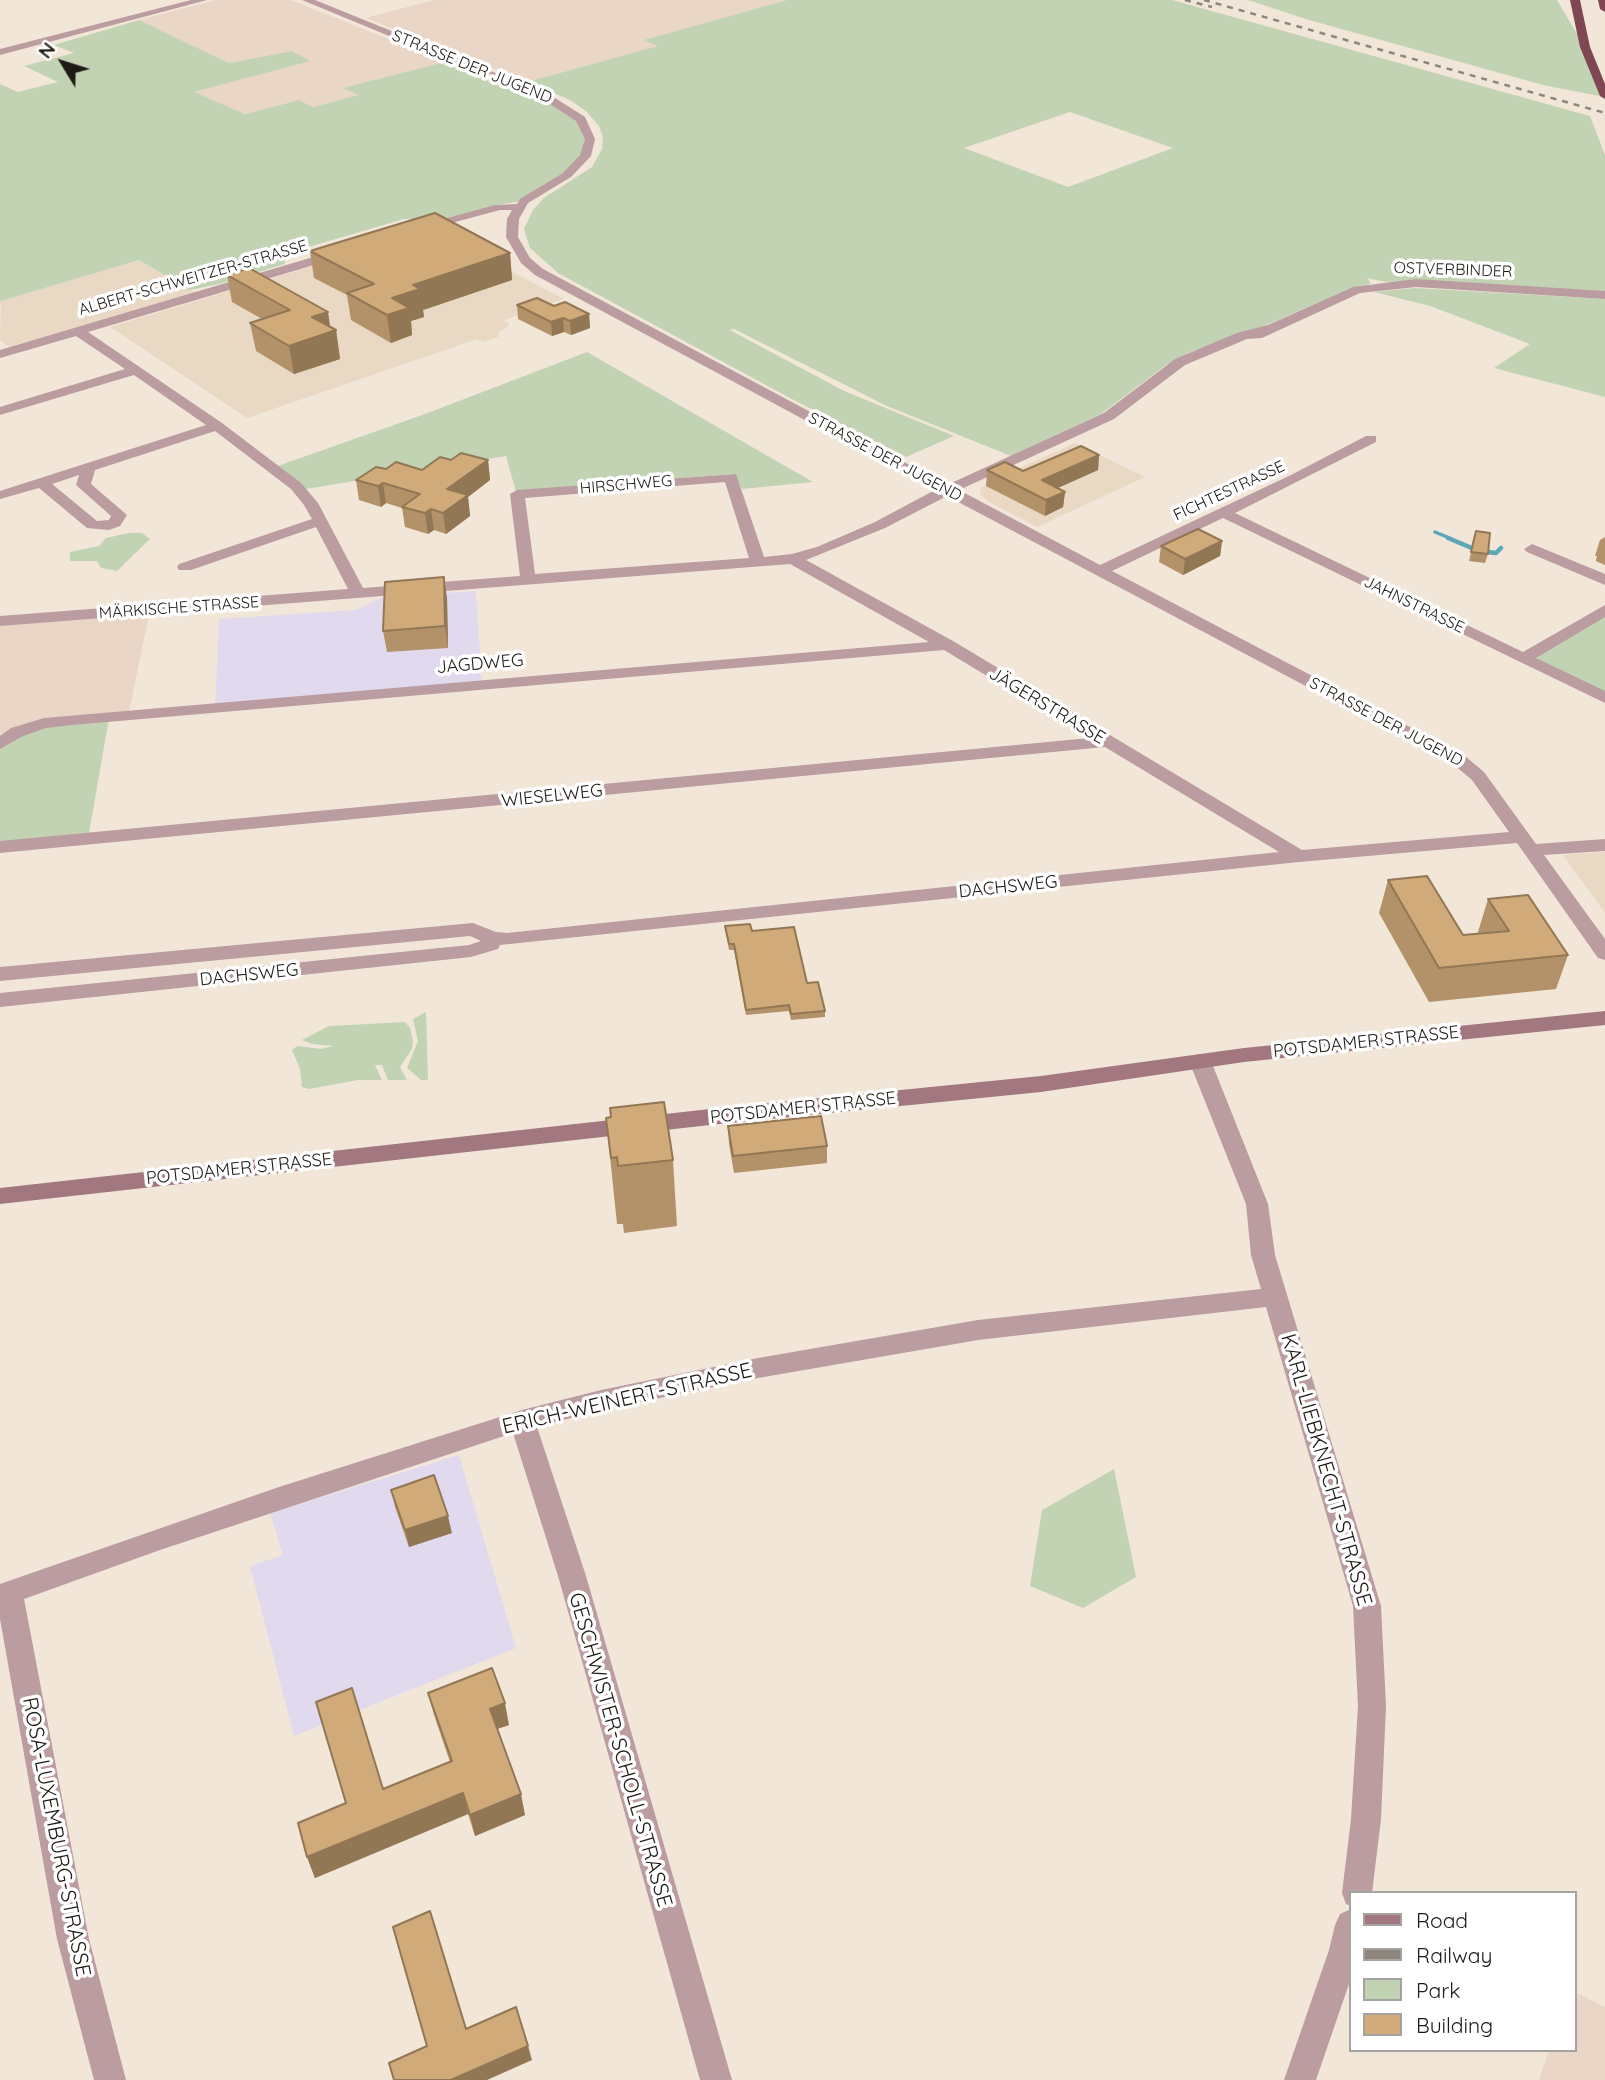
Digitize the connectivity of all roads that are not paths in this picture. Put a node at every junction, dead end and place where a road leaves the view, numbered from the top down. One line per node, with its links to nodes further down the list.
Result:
1 (202, 0): 6 (street)
2 (307, 0): 8 (street, STRASSE DER JUGEND)
3 (1575, 0): 7 (highway)
4 (1603, 0): 5 (highway)
5 (1605, 9)
6 (0, 52)
7 (1604, 93)
8 (518, 207): 9 (street); 20 (street, STRASSE DER JUGEND)
9 (407, 234)
10 (345, 251): 12 (street, ALBERT-SCHWEITZER-STRASSE)
11 (1605, 295): 20 (street, OSTVERBINDER)
12 (78, 331): 13 (street, ALBERT-SCHWEITZER-STRASSE); 14 (street)
13 (0, 354)
14 (137, 370): 15 (street); 16 (street)
15 (0, 411)
16 (217, 426): 18 (street); 23 (street)
17 (1371, 439): 22 (street, FICHTESTRASSE)
18 (88, 468): 19 (street); 19 (street)
19 (42, 483): 21 (street)
20 (949, 490): 25 (street); 28 (street, STRASSE DER JUGEND)
21 (3, 495)
22 (1223, 513): 28 (street, FICHTESTRASSE); 35 (street, JAHNSTRASSE)
23 (320, 521): 27 (street); 31 (street)
24 (1532, 549): 30 (street)
25 (793, 558): 26 (street); 34 (street, JÄGERSTRASSE)
26 (758, 562): 29 (street); 29 (street, HIRSCHWEG)
27 (185, 567)
28 (1100, 571): 39 (street, STRASSE DER JUGEND)
29 (528, 580): 31 (street)
30 (1605, 580)
31 (358, 593): 33 (street, MÄRKISCHE STRASSE)
32 (1605, 610): 35 (street)
33 (0, 621)
34 (947, 645): 37 (street, JÄGERSTRASSE); 38 (street, JAGDWEG)
35 (1525, 658): 36 (street, JAHNSTRASSE)
36 (1605, 698)
37 (1105, 742): 41 (street, WIESELWEG); 42 (street, JÄGERSTRASSE)
38 (0, 744)
39 (1528, 844): 40 (street, DACHSWEG); 42 (street, DACHSWEG); 44 (street, STRASSE DER JUGEND)
40 (1605, 845)
41 (0, 847)
42 (1299, 856): 43 (street, DACHSWEG)
43 (492, 938): 45 (street, DACHSWEG); 46 (street, DACHSWEG)
44 (1605, 953)
45 (0, 974)
46 (0, 1000)
47 (1605, 1018): 48 (main road, POTSDAMER STRASSE)
48 (1200, 1061): 49 (main road, POTSDAMER STRASSE); 50 (street, KARL-LIEBKNECHT-STRASSE)
49 (0, 1196)
50 (1275, 1297): 51 (street, ERICH-WEINERT-STRASSE); 53 (street, KARL-LIEBKNECHT-STRASSE)
51 (522, 1420): 52 (street, ERICH-WEINERT-STRASSE); 56 (street, GESCHWISTER-SCHOLL-STRASSE)
52 (4, 1595): 55 (street, ROSA-LUXEMBURG-STRASSE)
53 (1357, 1891)
54 (1350, 1929): 57 (street)
55 (110, 2080)
56 (716, 2080)
57 (1300, 2080)

